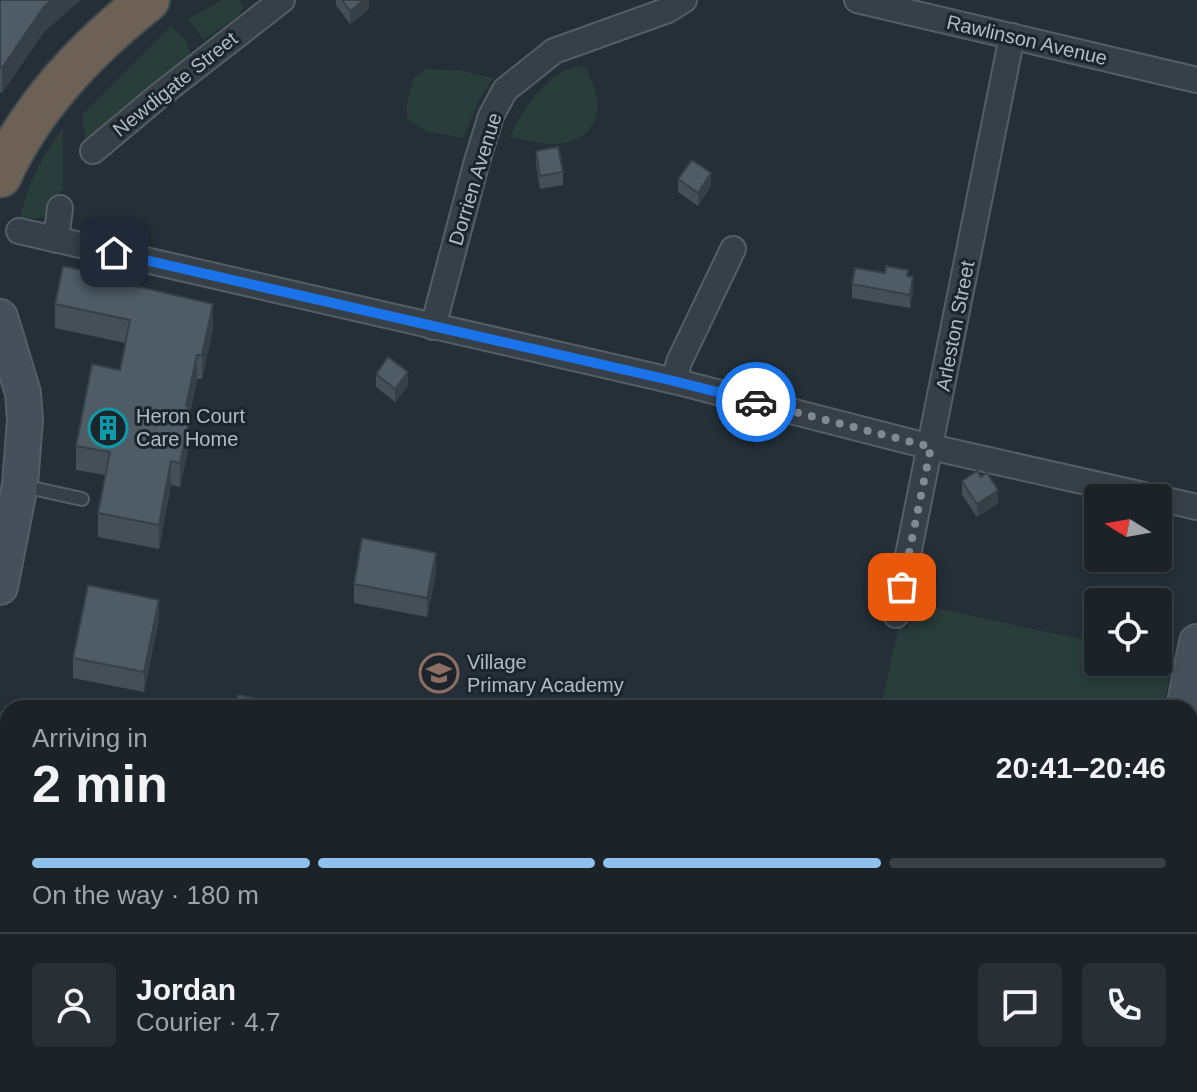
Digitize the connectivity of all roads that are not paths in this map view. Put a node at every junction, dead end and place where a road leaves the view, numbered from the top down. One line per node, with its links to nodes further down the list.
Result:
1 (148, 0): 9 (highway)
2 (282, 0): 5 (street, Newdigate Street)
3 (684, 0): 15 (street, Dorrien Avenue)
4 (857, 0): 6 (street, Rawlinson Avenue)
5 (252, 9): 8 (street, Newdigate Street)
6 (1012, 36): 7 (street, Rawlinson Avenue); 17 (street, Arleston Street)
7 (1197, 80)
8 (93, 151)
9 (0, 176)
10 (60, 208): 12 (street)
11 (19, 231): 12 (street)
12 (56, 240): 15 (street)
13 (733, 249): 16 (street)
14 (0, 317): 19 (street)
15 (433, 327): 16 (street)
16 (674, 381): 17 (street)
17 (931, 447): 18 (street); 24 (street, Arleston Street)
18 (1095, 484)
19 (20, 485): 20 (lane); 23 (street)
20 (82, 499)
21 (1172, 501): 22 (street)
22 (1197, 507)
23 (0, 587)
24 (896, 615)
25 (1197, 642): 26 (street)
26 (1186, 700)

